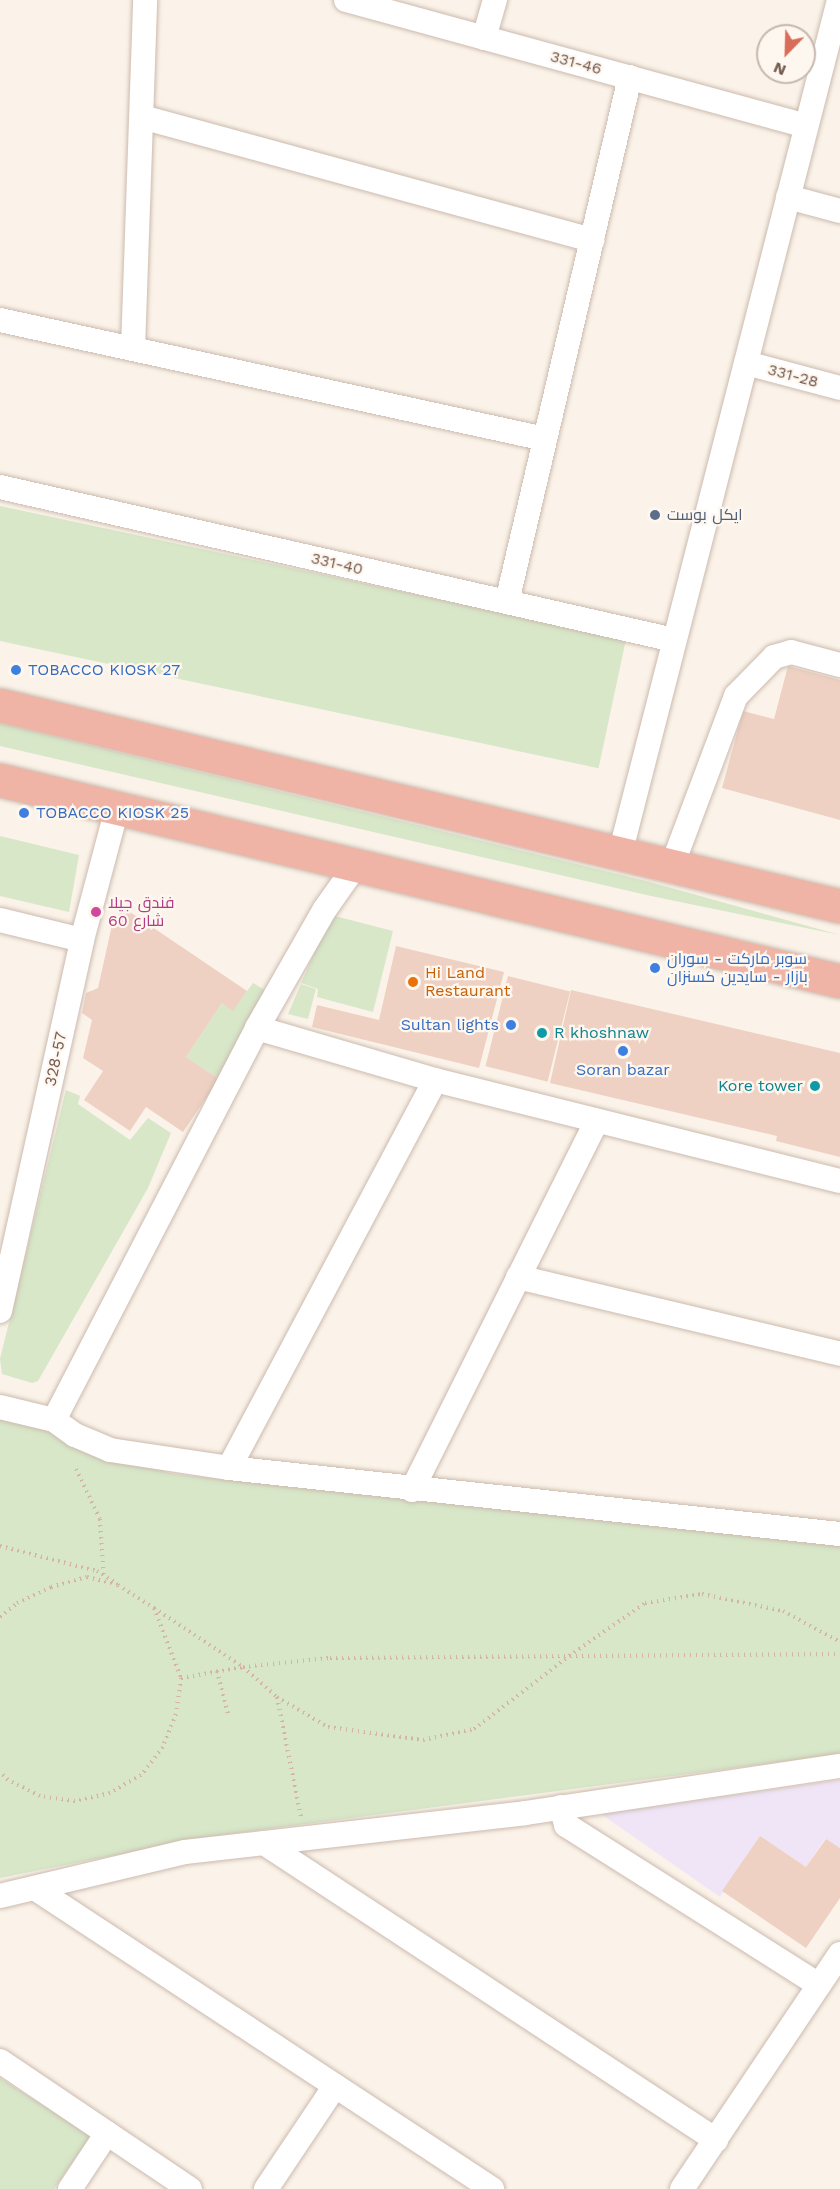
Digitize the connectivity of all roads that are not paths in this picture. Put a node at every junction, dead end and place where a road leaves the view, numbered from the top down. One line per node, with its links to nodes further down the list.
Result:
1 (145, 0): 8 (street)
2 (346, 0): 5 (street, 331-46)
3 (495, 0): 5 (street)
4 (839, 0): 6 (street)
5 (484, 38): 7 (street, 331-46)
6 (834, 45): 9 (street)
7 (630, 77): 9 (street, 331-46); 12 (street)
8 (142, 117): 12 (street); 14 (street)
9 (806, 126): 10 (street)
10 (788, 197): 11 (street); 15 (street)
11 (840, 212)
12 (592, 240): 17 (street)
13 (0, 320): 14 (street)
14 (133, 349): 17 (street)
15 (746, 363): 16 (street, 331-28); 20 (street)
16 (840, 388)
17 (545, 439): 19 (street)
18 (0, 487): 19 (street, 331-40)
19 (507, 602): 20 (street, 331-40)
20 (674, 640): 25 (street)
21 (840, 664): 27 (street)
22 (0, 705): 25 (highway)
23 (0, 780): 24 (highway)
24 (117, 808): 26 (highway); 30 (street, 328-57)
25 (620, 854): 27 (highway)
26 (356, 865): 31 (highway); 32 (street)
27 (672, 866): 28 (highway)
28 (840, 906)
29 (0, 920): 30 (street)
30 (82, 940): 37 (street, 328-57)
31 (840, 981)
32 (256, 1028): 33 (street); 40 (street)
33 (435, 1080): 34 (street); 41 (street)
34 (597, 1121): 35 (street); 36 (street)
35 (840, 1181)
36 (518, 1277): 38 (street); 42 (street)
37 (0, 1311)
38 (840, 1354)
39 (0, 1407): 40 (street)
40 (54, 1420): 41 (street)
41 (229, 1468): 42 (street)
42 (412, 1490): 43 (street)
43 (840, 1534)
44 (840, 1766): 45 (street)
45 (561, 1807): 46 (street); 50 (street)
46 (264, 1843): 47 (street); 54 (street)
47 (36, 1889): 48 (street); 52 (street)
48 (0, 1896)
49 (840, 1954): 50 (street)
50 (819, 1985): 54 (street)
51 (0, 2061): 53 (street)
52 (335, 2086): 55 (street); 58 (street)
53 (107, 2133): 56 (street); 57 (street)
54 (716, 2140): 60 (street)
55 (463, 2181): 59 (street)
56 (70, 2189)
57 (190, 2189)
58 (266, 2189)
59 (492, 2189)
60 (682, 2189)

